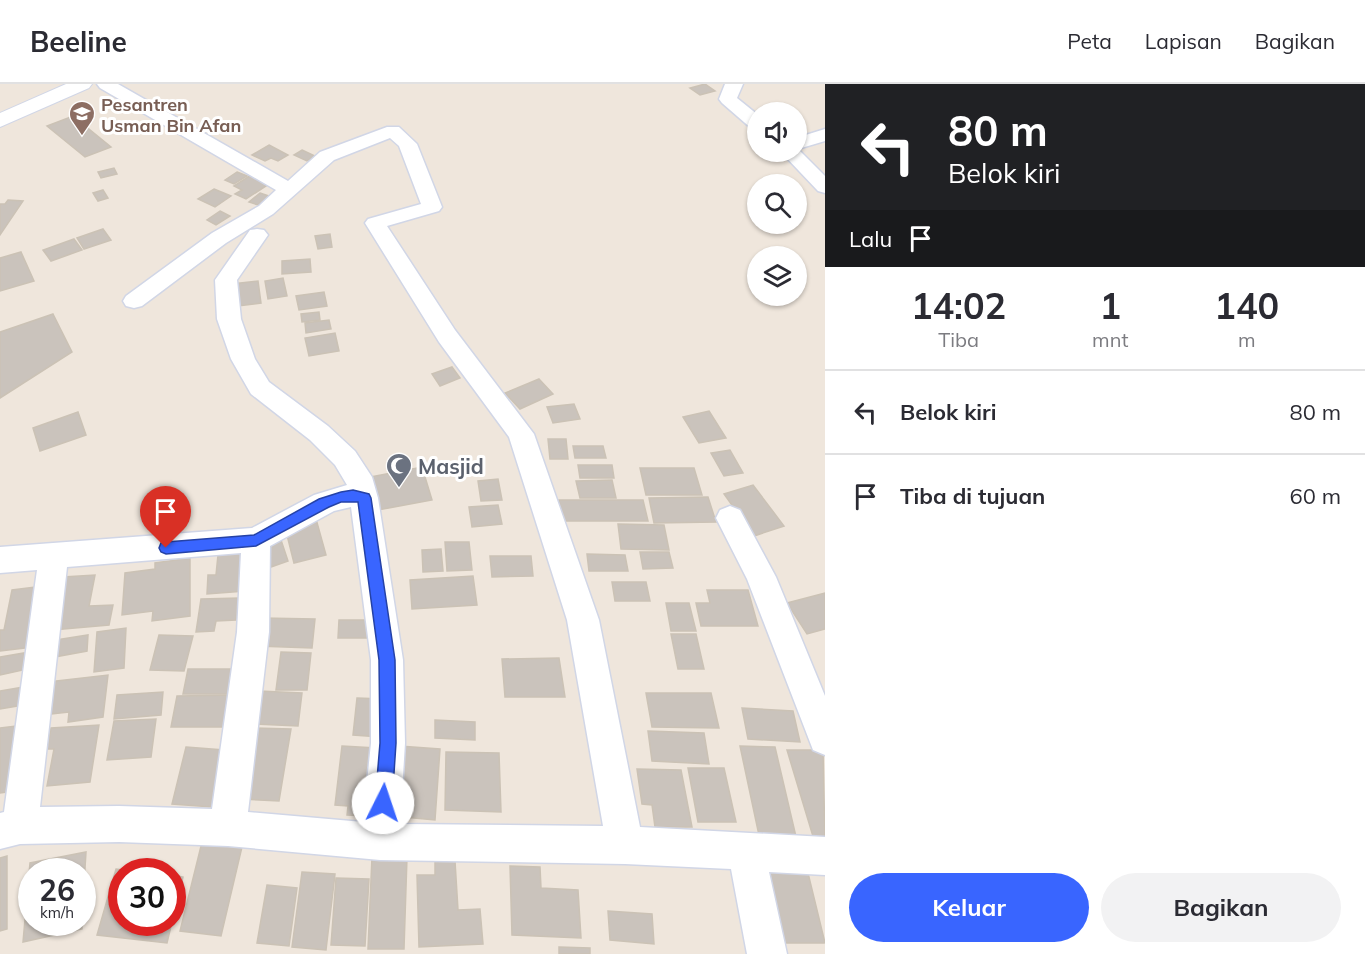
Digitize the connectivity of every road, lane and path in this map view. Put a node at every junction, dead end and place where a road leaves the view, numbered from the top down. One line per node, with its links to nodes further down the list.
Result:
1 (82, 84): 5 (street)
2 (106, 84): 10 (street)
3 (734, 84): 4 (street)
4 (747, 115)
5 (0, 121)
6 (825, 135): 7 (street)
7 (807, 141)
8 (800, 162): 9 (street)
9 (825, 187)
10 (288, 189): 12 (street); 22 (street)
11 (257, 235): 13 (street)
12 (134, 301)
13 (364, 498): 15 (street); 21 (street)
14 (730, 518): 18 (street)
15 (256, 540): 16 (street); 20 (street)
16 (53, 557): 17 (street); 19 (street)
17 (0, 560)
18 (825, 738)
19 (10, 828): 20 (street)
20 (228, 828): 21 (street)
21 (380, 842): 22 (street)
22 (625, 845): 23 (street)
23 (746, 852): 24 (street); 25 (street)
24 (825, 856)
25 (767, 954)

